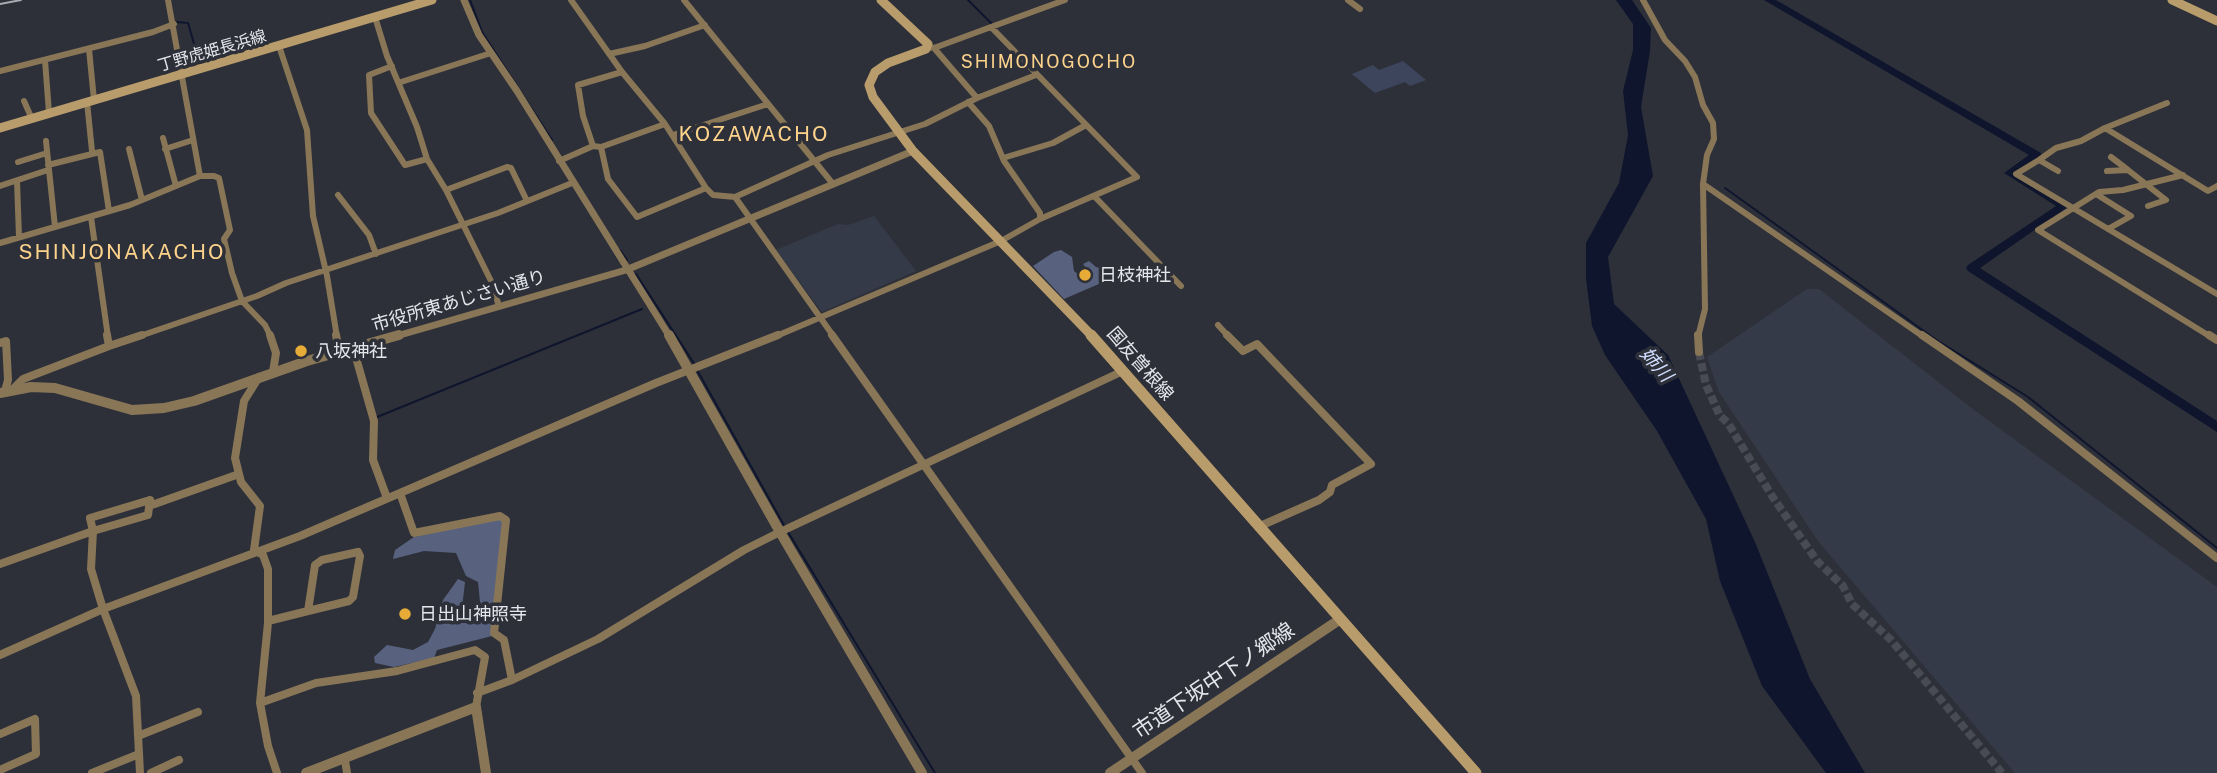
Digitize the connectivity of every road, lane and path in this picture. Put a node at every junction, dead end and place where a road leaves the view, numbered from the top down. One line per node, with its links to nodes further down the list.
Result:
1 (169, 0): 14 (street)
2 (432, 0): 12 (main road, 丁野虎姫長浜線)
3 (464, 0): 20 (street)
4 (571, 0): 21 (street)
5 (684, 0): 15 (street)
6 (881, 0): 18 (main road)
7 (1065, 0): 16 (street)
8 (1348, 0): 11 (street)
9 (1643, 0): 68 (street)
10 (2172, 0): 13 (main road)
11 (1360, 9)
12 (375, 17): 17 (main road, 丁野虎姫長浜線); 23 (street)
13 (2217, 21)
14 (174, 24): 19 (street); 26 (street)
15 (705, 25): 21 (street); 34 (street)
16 (991, 27): 18 (street); 27 (street)
17 (279, 46): 26 (main road, 丁野虎姫長浜線); 95 (street)
18 (931, 47): 29 (street); 41 (main road, 国友曽根線)
19 (89, 49): 22 (street); 31 (street)
20 (491, 53): 28 (street); 56 (street)
21 (609, 54): 25 (street)
22 (46, 60): 24 (street); 35 (street)
23 (392, 66): 28 (street); 54 (street)
24 (0, 71)
25 (622, 72): 37 (street); 46 (street)
26 (182, 74): 31 (main road, 丁野虎姫長浜線); 44 (street)
27 (1036, 75): 29 (street); 38 (street)
28 (401, 82): 54 (street)
29 (977, 98): 32 (street)
30 (24, 101): 36 (street)
31 (90, 101): 35 (main road, 丁野虎姫長浜線); 50 (street)
32 (968, 102): 41 (street); 53 (street)
33 (2167, 103): 40 (street)
34 (768, 104): 42 (street); 57 (street)
35 (49, 113): 36 (main road, 丁野虎姫長浜線)
36 (32, 118): 39 (main road, 丁野虎姫長浜線)
37 (665, 124): 42 (street); 46 (street)
38 (1086, 125): 53 (street); 78 (street)
39 (0, 128)
40 (2105, 128): 55 (street); 63 (street)
41 (899, 132): 49 (main road, 国友曽根線); 57 (street)
42 (673, 135): 73 (street)
43 (163, 138): 48 (street)
44 (192, 140): 48 (street); 64 (street)
45 (46, 141): 51 (street)
46 (597, 146): 56 (street); 73 (street)
47 (129, 149): 79 (street)
48 (166, 149): 71 (street)
49 (913, 150): 67 (street, 市役所東あじさい通り); 91 (main road, 国友曽根線)
50 (92, 151)
51 (47, 153): 58 (street); 59 (street)
52 (2111, 157): 60 (street)
53 (1003, 158): 86 (street)
54 (427, 159): 74 (street)
55 (2039, 160): 61 (street); 82 (street)
56 (559, 161): 66 (street)
57 (815, 161): 67 (street); 77 (street)
58 (18, 162)
59 (48, 167): 65 (street); 83 (street); 88 (street)
60 (2128, 170): 62 (street); 69 (street)
61 (2058, 171)
62 (2107, 171)
63 (2183, 175): 69 (street); 72 (street)
64 (200, 176): 71 (street); 98 (street)
65 (17, 181): 70 (street); 90 (street)
66 (572, 183): 80 (street); 94 (street)
67 (833, 184): 85 (street, 市役所東あじさい通り)
68 (1703, 184): 107 (street); 122 (street)
69 (2147, 185): 75 (street); 81 (street)
70 (0, 186)
71 (176, 186): 79 (street)
72 (2216, 187)
73 (706, 188): 77 (street)
74 (446, 190): 80 (street); 87 (street)
75 (2096, 194): 82 (street); 89 (street)
76 (338, 195): 93 (street)
77 (735, 197): 85 (street)
78 (1095, 197): 86 (street); 96 (street)
79 (142, 200): 83 (street)
80 (527, 201): 87 (street)
81 (2148, 206)
82 (2072, 208): 89 (street); 102 (street)
83 (108, 211): 84 (street)
84 (91, 217): 88 (street); 104 (street)
85 (751, 219): 94 (street, 市役所東あじさい通り); 100 (street)
86 (1040, 219): 91 (street)
87 (463, 225): 93 (street); 99 (street)
88 (55, 227): 90 (street)
89 (2108, 229): 97 (street)
90 (19, 237): 92 (street)
91 (1001, 241): 100 (street); 109 (main road, 国友曽根線)
92 (0, 243)
93 (376, 254): 95 (street)
94 (626, 270): 99 (street, 市役所東あじさい通り); 108 (street)
95 (324, 271): 98 (street); 106 (street)
96 (1181, 286)
97 (2215, 291)
98 (242, 301): 104 (street); 110 (street)
99 (499, 306): 105 (street, 市役所東あじさい通り)
100 (821, 318): 108 (street); 113 (street)
101 (1218, 325): 118 (street)
102 (2217, 340)
103 (0, 343): 112 (street)
104 (109, 346): 112 (street)
105 (353, 347): 106 (street, 市役所東あじさい通り); 116 (street)
106 (339, 351): 110 (street, 市役所東あじさい通り)
107 (1699, 352)
108 (691, 371): 115 (street); 119 (street)
109 (1123, 371): 113 (street); 118 (main road, 国友曽根線)
110 (273, 372): 111 (street, 市役所東あじさい通り)
111 (259, 377): 112 (street, 市役所東あじさい通り); 114 (street)
112 (6, 391)
113 (925, 464): 119 (street); 137 (street)
114 (239, 474): 117 (street); 121 (street)
115 (400, 493): 116 (street); 129 (street)
116 (387, 498): 121 (street)
117 (149, 506): 120 (street); 120 (street)
118 (1257, 527): 126 (main road, 国友曽根線)
119 (785, 529): 129 (street); 148 (street)
120 (93, 531): 123 (street); 124 (street)
121 (258, 552): 124 (street); 127 (street)
122 (2217, 558)
123 (0, 564)
124 (103, 609): 128 (street); 135 (street)
125 (308, 611): 125 (street); 127 (street)
126 (1339, 620): 137 (street, 市道下坂中下ノ郷線); 151 (main road, 国友曽根線)
127 (268, 621): 131 (street)
128 (0, 655)
129 (512, 680): 130 (street)
130 (477, 693): 131 (street); 132 (street)
131 (260, 703): 144 (street)
132 (476, 708): 139 (street); 147 (street)
133 (198, 712): 135 (street)
134 (0, 734): 140 (street)
135 (138, 736): 136 (street)
136 (139, 754): 141 (street); 142 (street)
137 (1132, 758): 149 (street, 市道下坂中下ノ郷線); 150 (street)
138 (180, 760): 143 (street)
139 (345, 760): 145 (street); 146 (street)
140 (0, 770)
141 (92, 773)
142 (140, 773)
143 (151, 773)
144 (277, 773)
145 (306, 773)
146 (347, 773)
147 (486, 773)
148 (922, 773)
149 (1110, 773)
150 (1142, 773)
151 (1476, 773)

